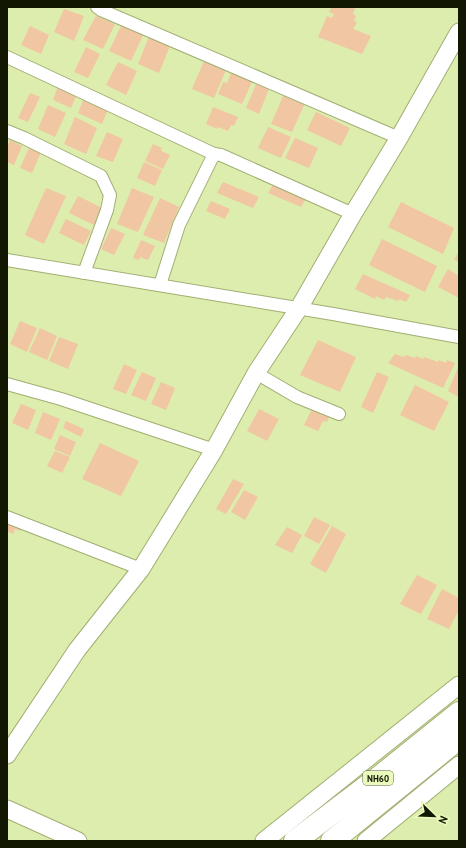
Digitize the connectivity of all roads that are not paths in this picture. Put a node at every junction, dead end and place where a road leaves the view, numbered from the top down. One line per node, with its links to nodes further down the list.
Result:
1 (97, 7): 5 (street)
2 (459, 32): 5 (street)
3 (7, 57): 6 (street)
4 (7, 131): 9 (street)
5 (399, 138): 7 (street)
6 (214, 154): 7 (street); 10 (street)
7 (353, 214): 11 (street)
8 (7, 260): 9 (street)
9 (84, 273): 10 (street)
10 (160, 285): 11 (street)
11 (298, 308): 12 (street); 13 (street)
12 (459, 337)
13 (256, 373): 15 (street); 16 (street)
14 (7, 384): 16 (street)
15 (339, 414)
16 (214, 450): 18 (street)
17 (7, 517): 18 (street)
18 (142, 569): 22 (street)
19 (459, 685): 26 (street)
20 (459, 713): 27 (highway, NH60)
21 (459, 738): 28 (highway, NH60)
22 (7, 755)
23 (459, 765): 29 (street)
24 (7, 809): 25 (street)
25 (78, 841)
26 (264, 841)
27 (295, 841)
28 (332, 841)
29 (366, 841)

